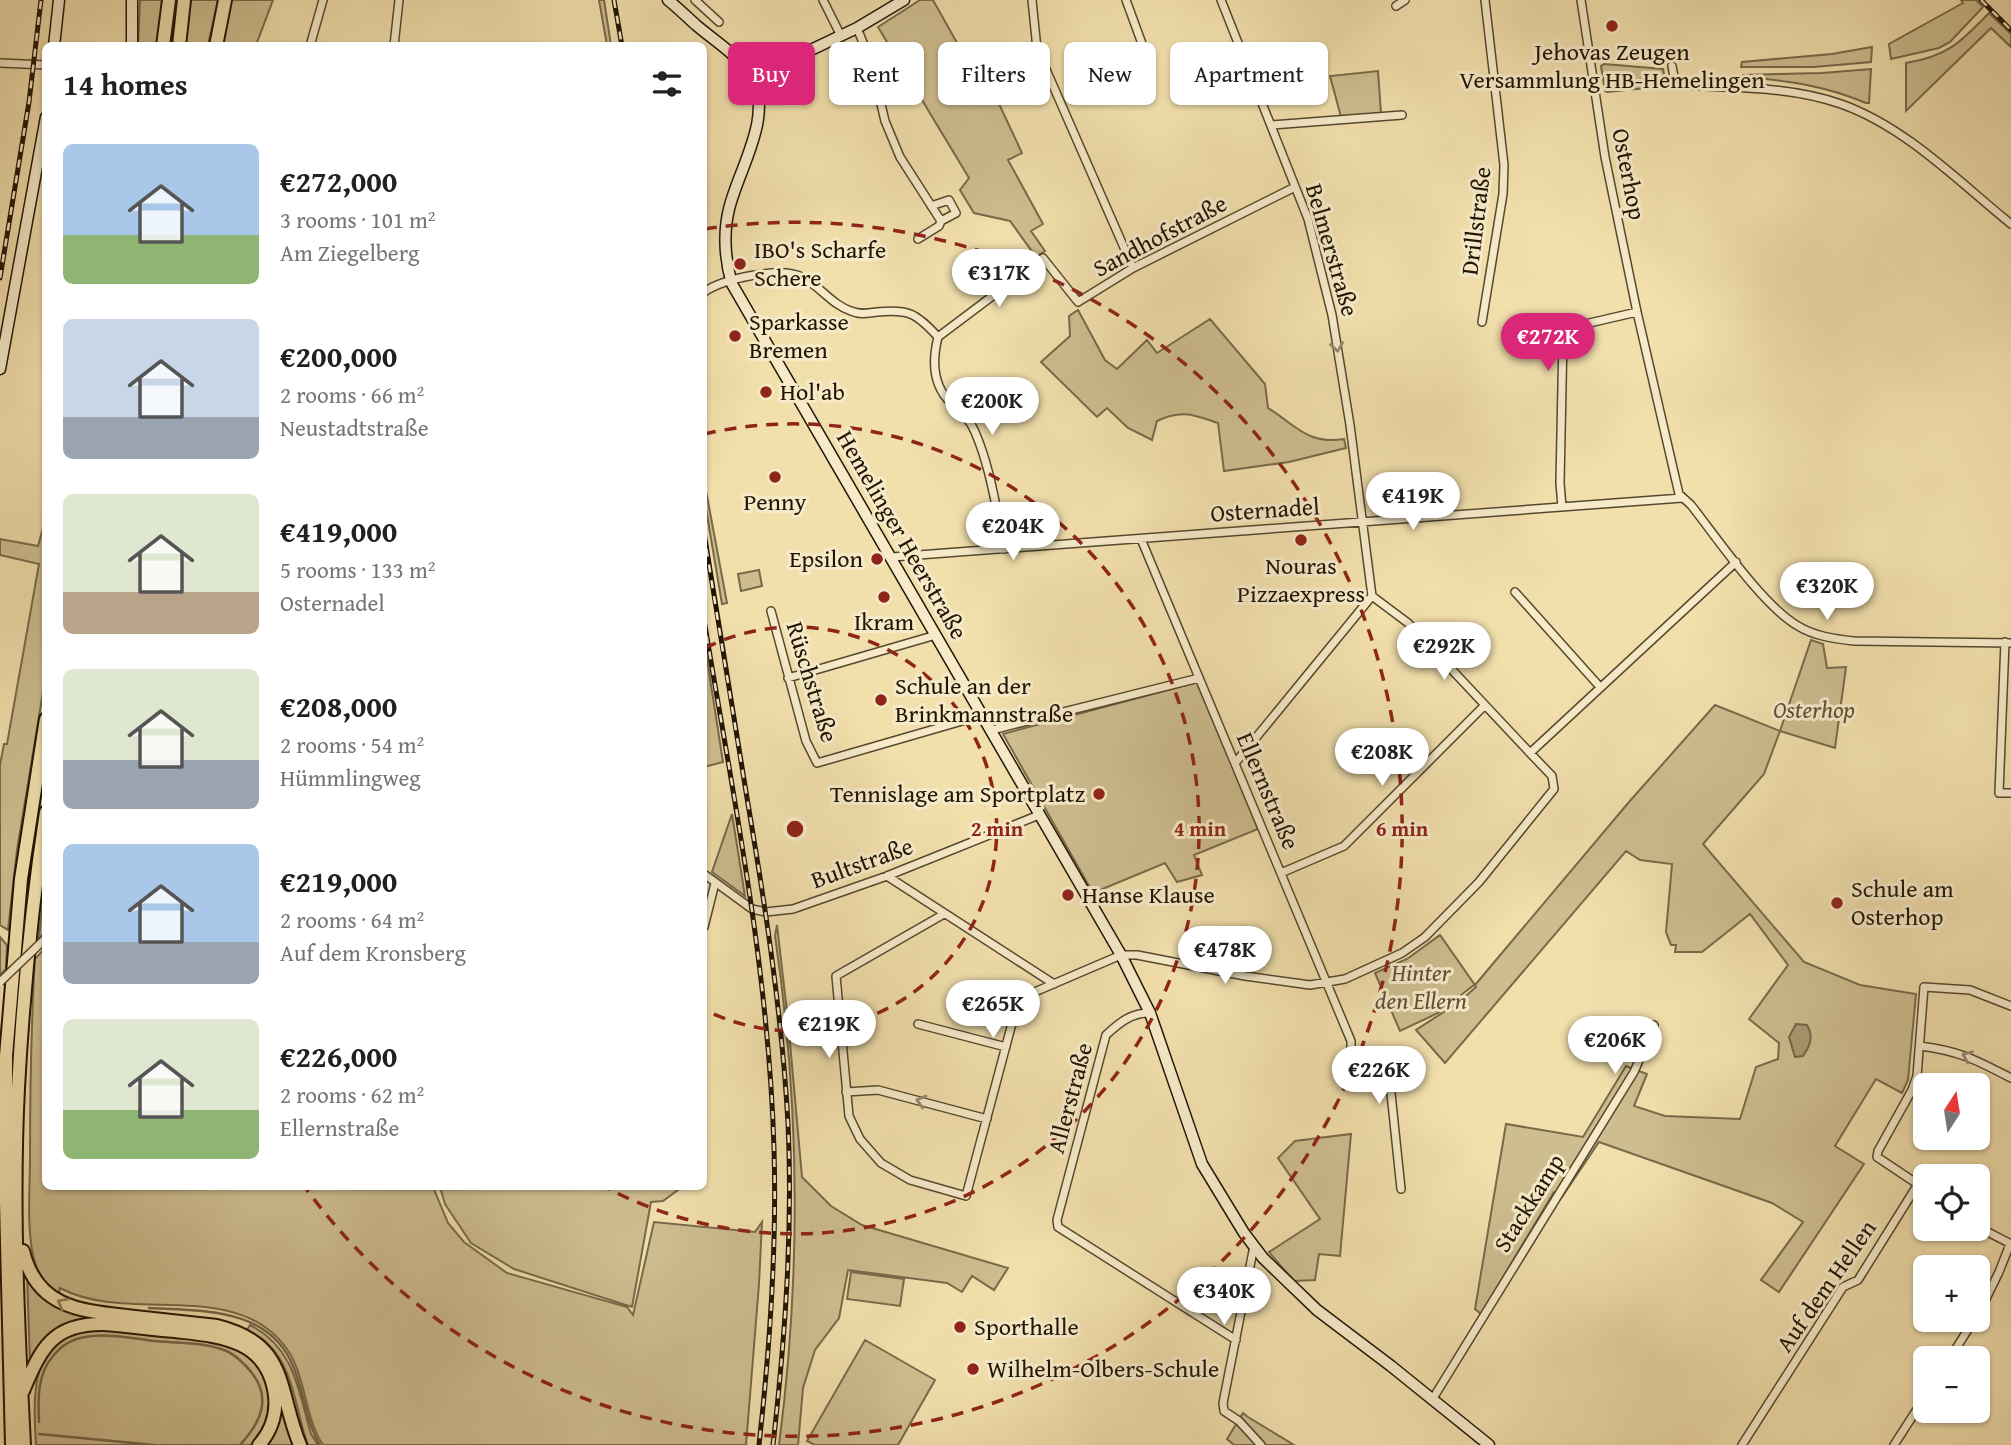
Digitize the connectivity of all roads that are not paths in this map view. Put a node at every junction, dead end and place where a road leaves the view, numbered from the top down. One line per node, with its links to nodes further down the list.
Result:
1 (58, 0): 22 (main road)
2 (132, 0): 23 (main road)
3 (169, 0): 24 (highway)
4 (184, 0): 25 (highway)
5 (225, 0): 26 (highway)
6 (323, 0): 27 (street)
7 (399, 0): 28 (street)
8 (668, 0): 31 (main road)
9 (695, 0): 19 (street)
10 (824, 0): 21 (street)
11 (904, 0): 20 (main road)
12 (1032, 0): 44 (street)
13 (1126, 0): 29 (street)
14 (1222, 0): 37 (street, Belmerstraße)
15 (1405, 0): 18 (street)
16 (1485, 0): 48 (street, Drillstraße)
17 (1581, 0): 47 (street, Osterhop)
18 (1396, 6)
19 (719, 22)
20 (858, 28): 21 (main road); 40 (street)
21 (841, 36): 30 (main road)
22 (54, 42)
23 (132, 42)
24 (164, 42)
25 (179, 42)
26 (217, 42)
27 (311, 42)
28 (394, 42)
29 (1141, 42)
30 (815, 48)
31 (728, 50)
32 (0, 63): 33 (street)
33 (42, 65)
34 (1672, 66): 42 (street)
35 (757, 105): 45 (main road)
36 (1402, 115): 37 (street)
37 (1272, 125): 39 (street, Belmerstraße)
38 (42, 139): 50 (main road)
39 (1295, 187): 44 (street, Sandhofstraße); 53 (street, Belmerstraße, one-way to 53)
40 (931, 206): 41 (street); 41 (street)
41 (941, 221): 43 (street)
42 (2011, 224)
43 (918, 239)
44 (1133, 268): 49 (street, Sandhofstraße)
45 (731, 280): 46 (street); 49 (street); 56 (main road, Hemelinger Heerstraße)
46 (707, 290)
47 (1637, 312): 51 (street, Osterhop); 52 (street)
48 (1482, 322)
49 (938, 337): 55 (street)
50 (0, 369)
51 (1682, 498): 52 (street, Osternadel); 57 (street, Osterhop)
52 (1562, 507): 53 (street, Osternadel)
53 (1363, 522): 54 (street, Osternadel); 59 (street, Belmerstraße)
54 (1141, 539): 55 (street, Osternadel); 64 (street, Ellernstraße)
55 (1005, 549): 56 (street, Osternadel)
56 (892, 557): 61 (main road, Hemelinger Heerstraße)
57 (1736, 562): 62 (street, Osterhop); 65 (street)
58 (1515, 592): 65 (street)
59 (1371, 596): 66 (street); 71 (street)
60 (771, 611): 63 (street, Rüschstraße)
61 (936, 635): 63 (street); 67 (main road, Hemelinger Heerstraße)
62 (2008, 643): 72 (street)
63 (788, 678): 67 (street, Rüschstraße)
64 (1199, 678): 68 (street); 71 (street, Ellernstraße)
65 (1600, 687): 70 (street)
66 (1485, 705): 70 (street); 75 (street)
67 (983, 715): 68 (main road, Hemelinger Heerstraße)
68 (992, 730): 73 (main road, Hemelinger Heerstraße)
69 (42, 745): 100 (highway)
70 (1530, 753): 85 (street)
71 (1236, 762): 75 (street, Ellernstraße)
72 (2011, 793)
73 (1039, 815): 77 (street, Bultstraße); 82 (main road, Hemelinger Heerstraße)
74 (42, 841): 101 (highway)
75 (1282, 873): 85 (street, Ellernstraße)
76 (707, 876): 78 (street, Bultstraße)
77 (887, 876): 78 (street, Bultstraße); 79 (street)
78 (715, 883): 80 (street)
79 (944, 914): 84 (street); 95 (street)
80 (707, 915)
81 (42, 941): 83 (street, bridge)
82 (1121, 956): 84 (street); 85 (street); 87 (main road, Hemelinger Heerstraße)
83 (0, 982)
84 (1054, 984): 91 (street)
85 (1327, 984): 92 (street, Ellernstraße)
86 (2011, 1006): 90 (street)
87 (1150, 1013): 105 (main road, Hemelinger Heerstraße); 107 (street, Allerstraße)
88 (918, 1024): 91 (street)
89 (1654, 1025): 110 (street, Stackkamp)
90 (1920, 1046): 94 (street, one-way to 90); 97 (street)
91 (1006, 1047): 96 (street)
92 (1351, 1060): 93 (street); 98 (street)
93 (1343, 1065)
94 (2011, 1078)
95 (846, 1092): 96 (street, one-way to 95); 96 (street)
96 (986, 1119)
97 (1913, 1180)
98 (1401, 1189)
99 (1913, 1199): 119 (street, Auf dem Hellen)
100 (6, 1202): 102 (highway); 111 (highway)
101 (17, 1225): 109 (highway); 116 (highway, one-way to 101)
102 (0, 1231)
103 (1990, 1233): 104 (street)
104 (2010, 1244): 106 (street)
105 (1254, 1246): 107 (street); 110 (main road, Hemelinger Heerstraße)
106 (1990, 1290)
107 (1236, 1340): 117 (street)
108 (0, 1377): 111 (highway)
109 (22, 1395): 114 (highway); 115 (highway)
110 (1432, 1400): 118 (main road, Hemelinger Heerstraße)
111 (10, 1403): 113 (highway)
112 (1913, 1416): 120 (street)
113 (12, 1445)
114 (24, 1445)
115 (260, 1445)
116 (300, 1445)
117 (1261, 1445)
118 (1489, 1445)
119 (1742, 1445)
120 (1894, 1445)

